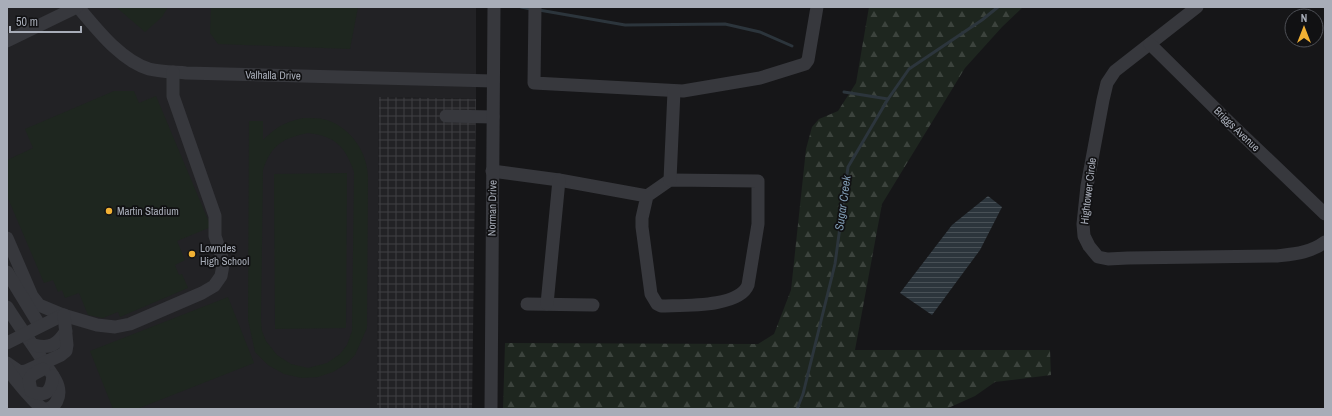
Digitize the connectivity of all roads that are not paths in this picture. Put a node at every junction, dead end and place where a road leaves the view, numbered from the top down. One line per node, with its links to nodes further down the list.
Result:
1 (77, 7): 6 (street); 8 (street, Valhalla Drive)
2 (494, 7): 9 (street, Norman Drive)
3 (817, 7): 10 (street)
4 (1197, 7): 7 (street, Hightower Circle)
5 (535, 12): 10 (street)
6 (7, 41)
7 (1150, 44): 17 (street, Briggs Avenue); 19 (street, Hightower Circle)
8 (173, 72): 9 (street, Valhalla Drive); 26 (street)
9 (493, 81): 12 (street, Norman Drive)
10 (674, 91): 15 (street)
11 (446, 116): 12 (street)
12 (493, 116): 13 (street, Norman Drive)
13 (492, 172): 14 (street); 37 (street, Norman Drive)
14 (559, 180): 16 (street); 23 (street)
15 (670, 180): 16 (street); 16 (street)
16 (647, 196)
17 (1325, 214)
18 (7, 238): 20 (street)
19 (1325, 242)
20 (10, 253): 26 (street)
21 (7, 272): 27 (street)
22 (527, 304): 23 (street)
23 (547, 304): 24 (street)
24 (593, 305)
25 (7, 307): 29 (street)
26 (63, 315): 27 (street); 28 (street)
27 (40, 326): 29 (street)
28 (66, 331): 31 (street); 33 (street)
29 (25, 334): 30 (street); 31 (street)
30 (7, 343)
31 (34, 345): 33 (street)
32 (7, 363): 33 (street)
33 (49, 366): 35 (street); 35 (street); 36 (street)
34 (7, 367): 35 (street)
35 (31, 394): 36 (street)
36 (44, 409)
37 (490, 409)

